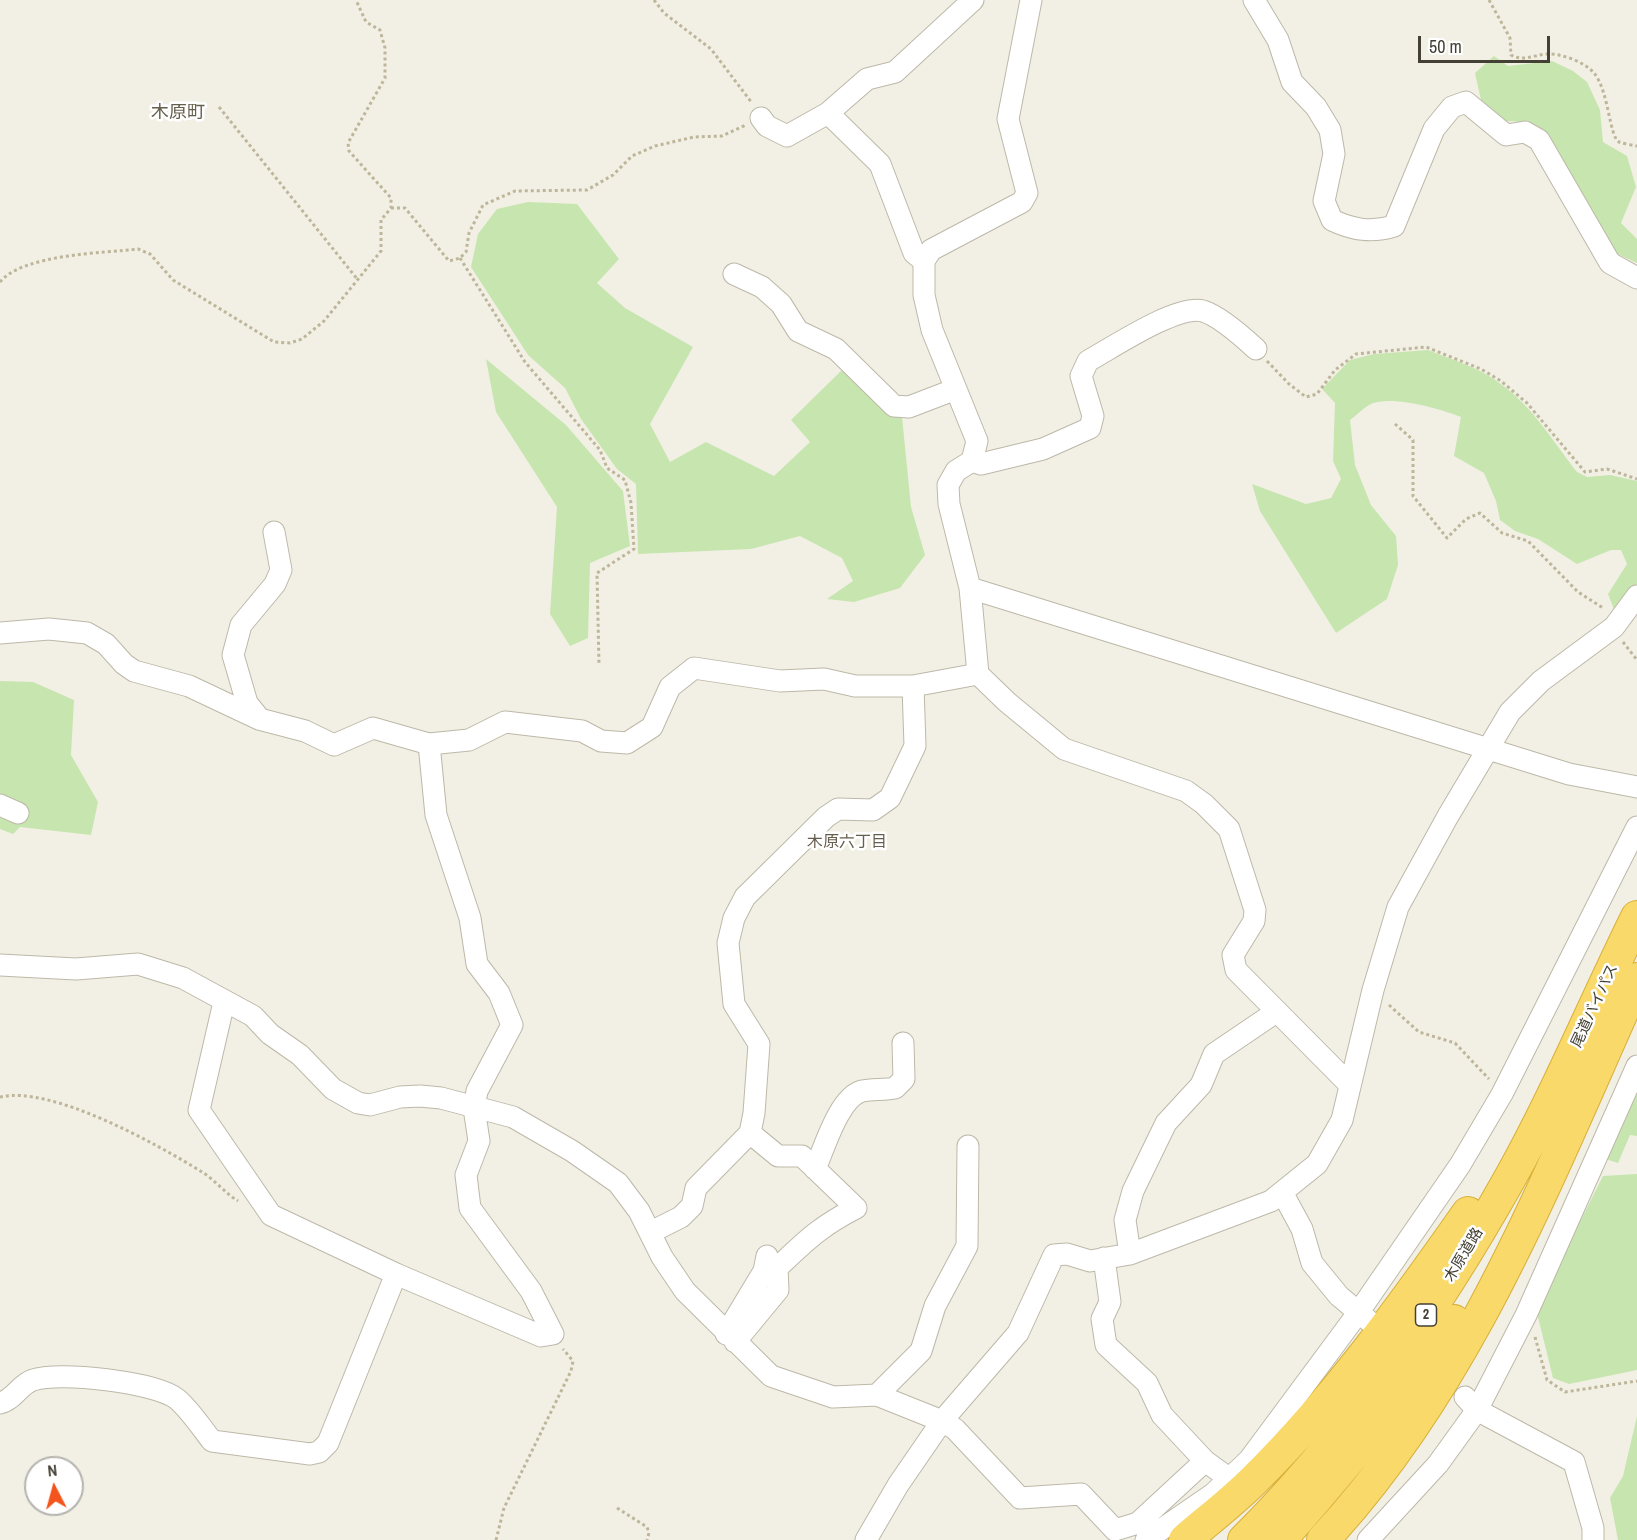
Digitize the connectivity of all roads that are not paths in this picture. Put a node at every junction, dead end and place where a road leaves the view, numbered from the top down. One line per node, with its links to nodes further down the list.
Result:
1 (973, 0): 4 (street)
2 (1031, 0): 6 (street)
3 (1254, 0): 8 (street)
4 (828, 112): 5 (street); 6 (street)
5 (761, 118)
6 (924, 261): 10 (street)
7 (734, 274): 10 (street)
8 (1637, 278)
9 (1256, 349): 11 (street)
10 (956, 389): 11 (street)
11 (972, 461): 13 (street)
12 (274, 532): 18 (street)
13 (970, 588): 16 (street); 20 (street)
14 (1637, 596): 20 (street)
15 (0, 633): 18 (street)
16 (978, 674): 17 (street); 27 (street)
17 (913, 686): 19 (street); 33 (street)
18 (259, 719): 19 (street)
19 (429, 744): 32 (street)
20 (1491, 749): 21 (street); 31 (street)
21 (1637, 787)
22 (1637, 827): 42 (street)
23 (1637, 917): 30 (highway, 尾道バイパス / 2)
24 (0, 965): 26 (street)
25 (1637, 979): 30 (highway, 尾道バイパス / 2)
26 (224, 1002): 32 (street); 41 (street)
27 (1276, 1012): 31 (street); 38 (street)
28 (903, 1043): 35 (street)
29 (1637, 1066): 46 (street)
30 (1581, 1070): 52 (highway); 53 (highway, 木原道路 / 2); 54 (highway, 木原道路 / 2); 55 (highway, 2)
31 (1350, 1085): 36 (street)
32 (474, 1108): 37 (street); 41 (street)
33 (750, 1133): 35 (street); 37 (street)
34 (968, 1146): 44 (street)
35 (815, 1169): 43 (street)
36 (1283, 1194): 38 (street); 42 (street)
37 (651, 1232): 43 (street)
38 (1130, 1254): 40 (street)
39 (767, 1256): 43 (street)
40 (1104, 1258): 47 (street); 48 (street)
41 (396, 1274): 45 (street)
42 (1365, 1318): 49 (street)
43 (730, 1338): 44 (street)
44 (877, 1395): 47 (street)
45 (0, 1403)
46 (1471, 1403): 56 (street); 57 (street)
47 (942, 1421): 48 (street); 50 (street)
48 (1204, 1461): 49 (street)
49 (1230, 1479): 51 (street)
50 (866, 1540)
51 (1146, 1540)
52 (1185, 1540)
53 (1244, 1540)
54 (1280, 1540)
55 (1323, 1540)
56 (1368, 1540)
57 (1593, 1540)

